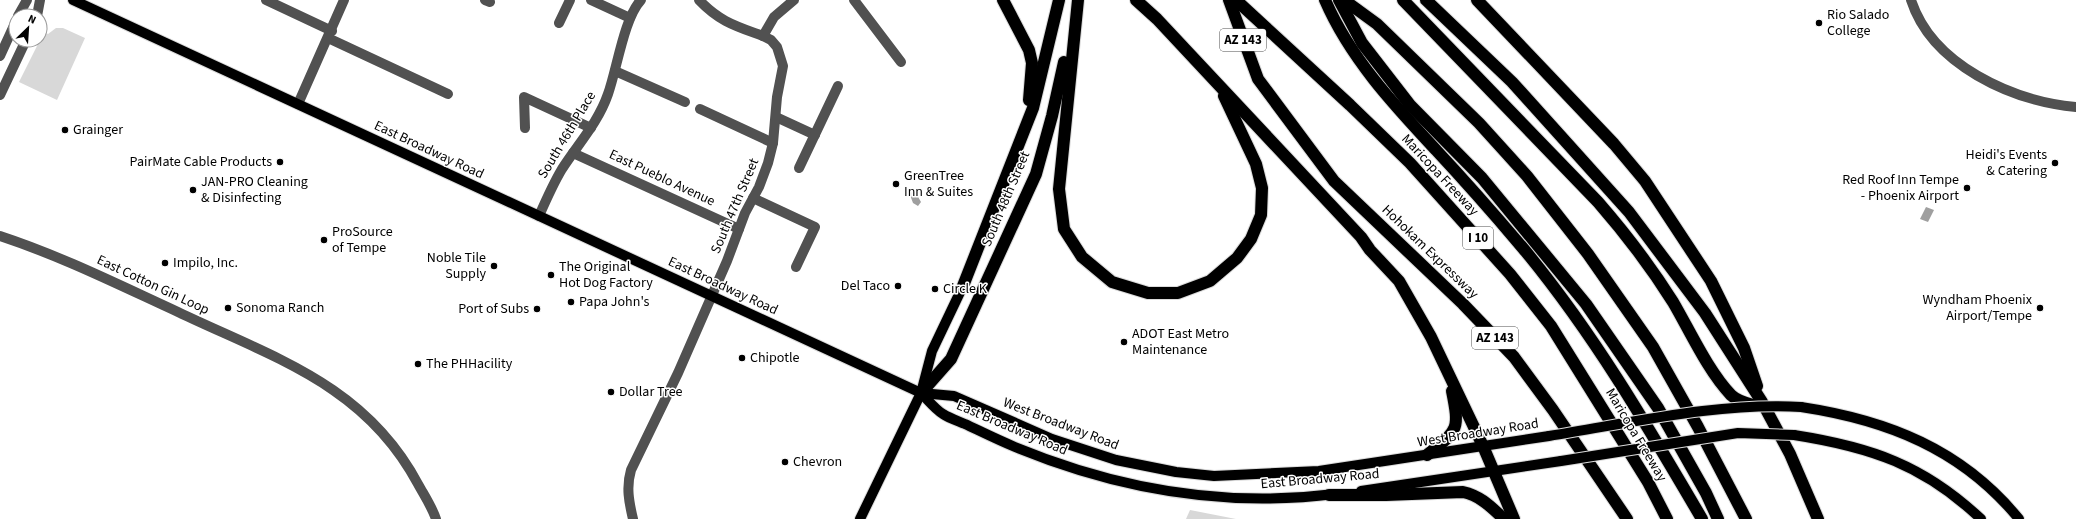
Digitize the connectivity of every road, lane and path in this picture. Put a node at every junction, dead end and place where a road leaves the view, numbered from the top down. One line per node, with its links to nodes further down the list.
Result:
1 (73, 0): 37 (main road, East Broadway Road)
2 (266, 0): 25 (street)
3 (344, 0): 25 (street)
4 (570, 0): 24 (street)
5 (591, 0): 23 (street)
6 (641, 0): 23 (street, South 46th Place)
7 (699, 0): 26 (street)
8 (794, 0): 26 (street)
9 (854, 0): 30 (street)
10 (1003, 0): 39 (highway)
11 (1058, 0): 39 (highway, South 48th Street)
12 (1078, 0): 32 (highway); 56 (highway, South 48th Street)
13 (1136, 0): 32 (highway)
14 (1228, 0): 67 (highway, Hohokam Expressway / AZ 143)
15 (1236, 0): 68 (highway, Maricopa Freeway / I 10)
16 (1325, 0): 69 (highway)
17 (1340, 0): 70 (highway)
18 (1344, 0): 71 (highway)
19 (1403, 0): 57 (highway)
20 (1426, 0): 57 (highway)
21 (1477, 0): 57 (highway)
22 (1911, 0): 38 (street)
23 (630, 18): 31 (street, South 46th Place)
24 (559, 23)
25 (330, 34): 34 (street); 37 (street)
26 (763, 36): 41 (street, South 47th Street)
27 (8, 38): 29 (street)
28 (22, 48): 35 (street)
29 (0, 56)
30 (901, 62)
31 (615, 71): 36 (street); 43 (street, South 46th Place)
32 (1218, 84): 55 (highway)
33 (838, 86): 44 (street)
34 (448, 94)
35 (0, 95)
36 (685, 102)
37 (298, 104): 49 (main road, East Broadway Road)
38 (2076, 107)
39 (1033, 108): 53 (highway, South 48th Street)
40 (700, 109): 45 (street)
41 (776, 117): 44 (street); 45 (street, South 47th Street)
42 (524, 128): 43 (street)
43 (591, 128): 46 (street, South 46th Place)
44 (815, 135): 47 (street)
45 (773, 143): 48 (street, South 47th Street)
46 (574, 153): 49 (street, South 46th Place); 50 (street, East Pueblo Avenue)
47 (800, 168)
48 (753, 198): 50 (street, South 47th Street); 52 (street)
49 (539, 216): 54 (main road, East Broadway Road)
50 (739, 229): 54 (street, South 47th Street)
51 (0, 236): 62 (street, East Cotton Gin Loop)
52 (796, 267)
53 (963, 286): 56 (main road, South 48th Street)
54 (710, 295): 56 (main road, East Broadway Road); 63 (street, South 47th Street)
55 (1448, 374): 58 (highway); 59 (highway)
56 (921, 393): 59 (main road, West Broadway Road); 61 (main road, East Broadway Road); 64 (main road, South 48th Street)
57 (1758, 404): 58 (main road, West Broadway Road, bridge); 72 (highway); 74 (main road, West Broadway Road, bridge)
58 (1483, 446): 59 (main road, West Broadway Road); 60 (highway)
59 (1427, 455)
60 (1494, 471): 61 (main road, East Broadway Road); 66 (highway); 73 (main road, East Broadway Road, bridge)
61 (1329, 495): 65 (highway)
62 (436, 519)
63 (633, 519)
64 (860, 519)
65 (1504, 519)
66 (1514, 519)
67 (1627, 519)
68 (1667, 519)
69 (1702, 519)
70 (1718, 519)
71 (1746, 519)
72 (1818, 519)
73 (1981, 519)
74 (2018, 519)

